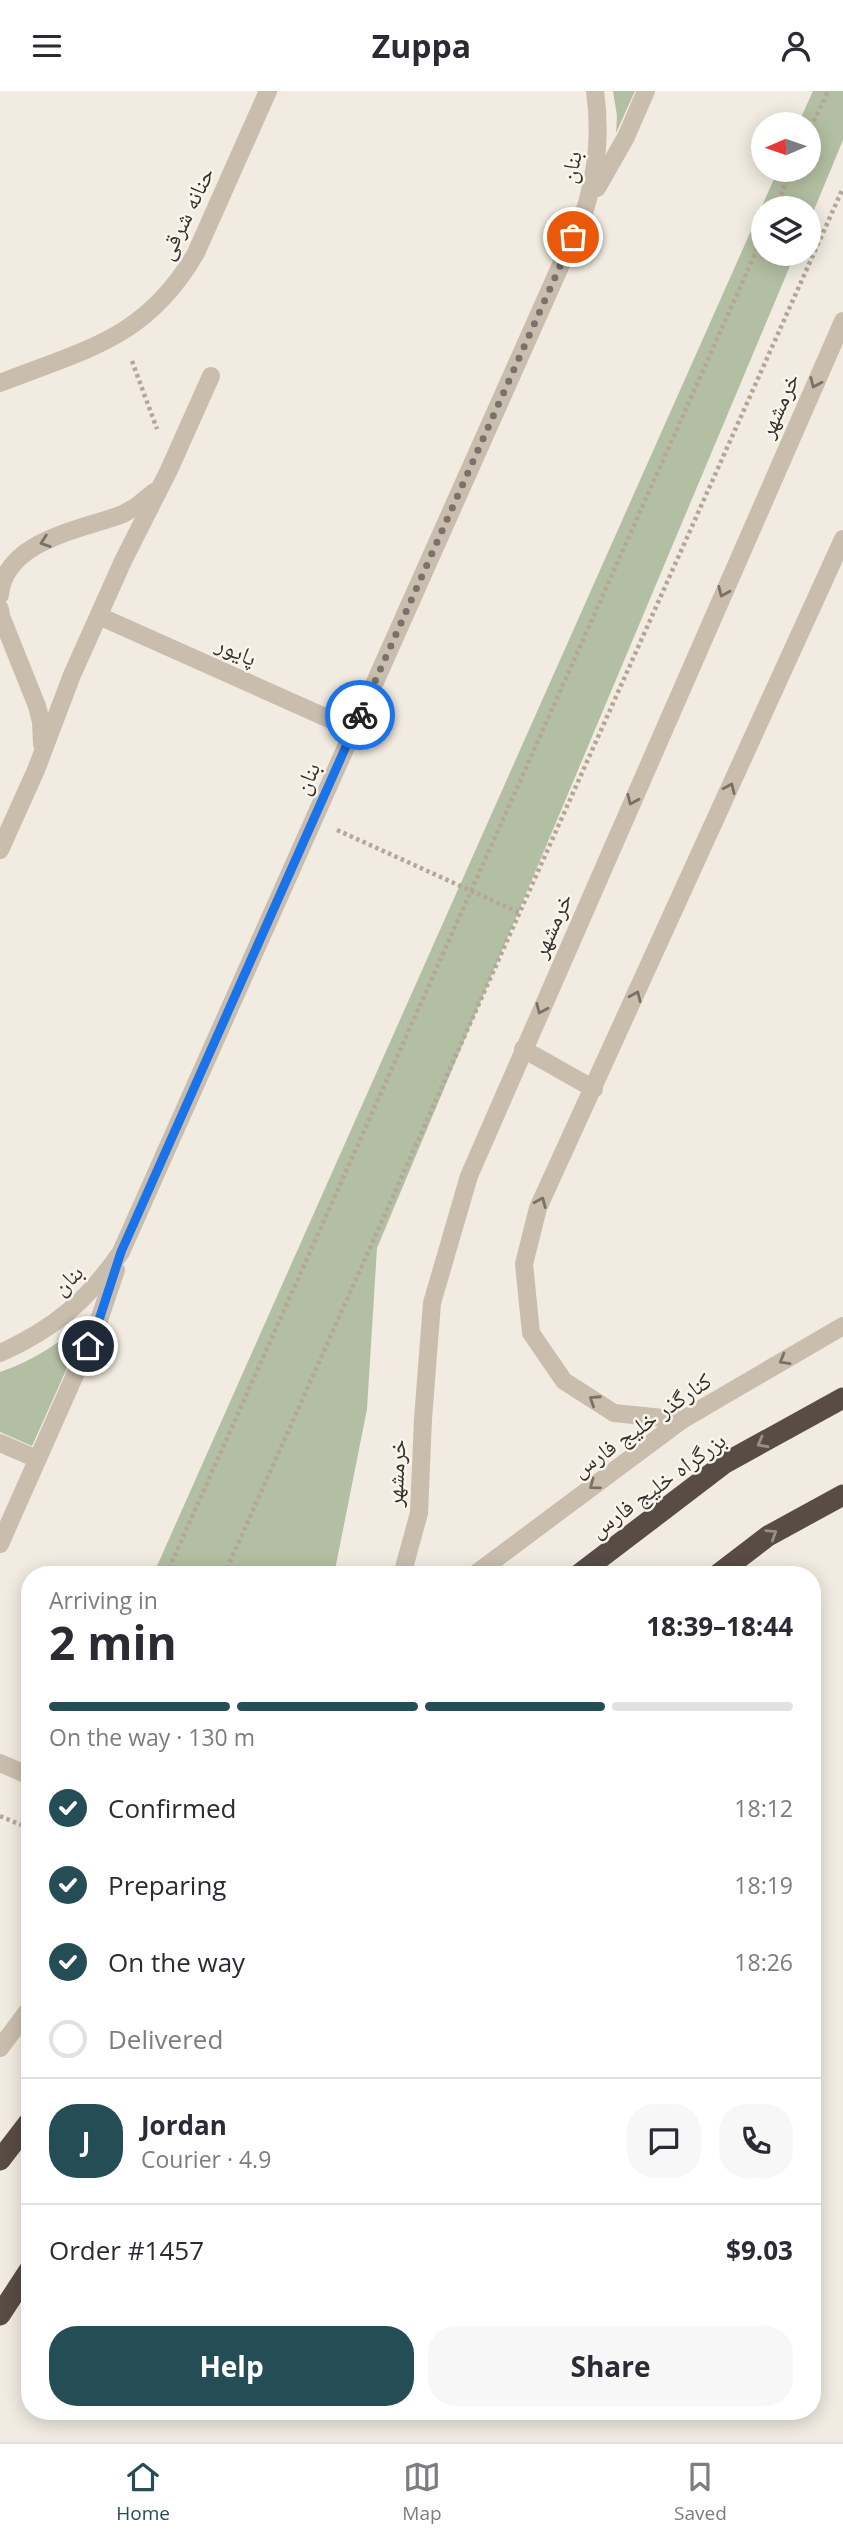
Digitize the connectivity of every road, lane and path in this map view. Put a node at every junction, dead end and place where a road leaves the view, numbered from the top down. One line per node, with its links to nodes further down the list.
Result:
1 (268, 91): 12 (street, حنانه شرقی)
2 (595, 91): 7 (street, بنان)
3 (646, 91): 7 (street)
4 (828, 91): 5 (path)
5 (818, 112)
6 (843, 188): 28 (path)
7 (584, 213): 23 (street, بنان)
8 (751, 263): 27 (path)
9 (843, 321): 29 (street, خرمشهر, one-way to 29)
10 (132, 361): 13 (path)
11 (211, 376): 14 (street)
12 (0, 383)
13 (160, 435)
14 (161, 484): 15 (street); 17 (street)
15 (110, 519): 17 (street); 18 (street, one-way to 18)
16 (843, 539): 30 (street, one-way to 16)
17 (123, 561): 20 (street)
18 (0, 595)
19 (0, 609): 22 (street)
20 (99, 616): 21 (street); 23 (street, پایور)
21 (72, 675): 22 (street); 24 (street)
22 (32, 693): 24 (street)
23 (354, 730): 31 (street, بنان)
24 (41, 755): 26 (street)
25 (337, 830): 27 (path)
26 (0, 850)
27 (471, 891): 28 (path); 40 (path)
28 (520, 913): 41 (path)
29 (523, 1049): 30 (street); 42 (street, خرمشهر)
30 (594, 1089): 35 (street, one-way to 30)
31 (121, 1252): 33 (street, بنان); 37 (street)
32 (843, 1326): 35 (street, کنارگذر خلیج فارس, one-way to 35)
33 (0, 1353)
34 (843, 1398): 44 (highway, بزرگراه خلیج فارس, one-way to 44)
35 (682, 1420): 43 (street, کنارگذر خلیج فارس, one-way to 43)
36 (0, 1443): 37 (street)
37 (37, 1459): 39 (street)
38 (843, 1495): 45 (highway, one-way to 38)
39 (0, 1543)
40 (170, 1566)
41 (228, 1566)
42 (404, 1566)
43 (486, 1566)
44 (590, 1566)
45 (729, 1566)
46 (0, 1763): 47 (street)
47 (21, 1772)
48 (0, 1816): 49 (path)
49 (20, 1825)
50 (21, 2020): 51 (street)
51 (0, 2048)
52 (21, 2133): 53 (highway)
53 (0, 2160)
54 (21, 2283): 55 (highway)
55 (0, 2315)

